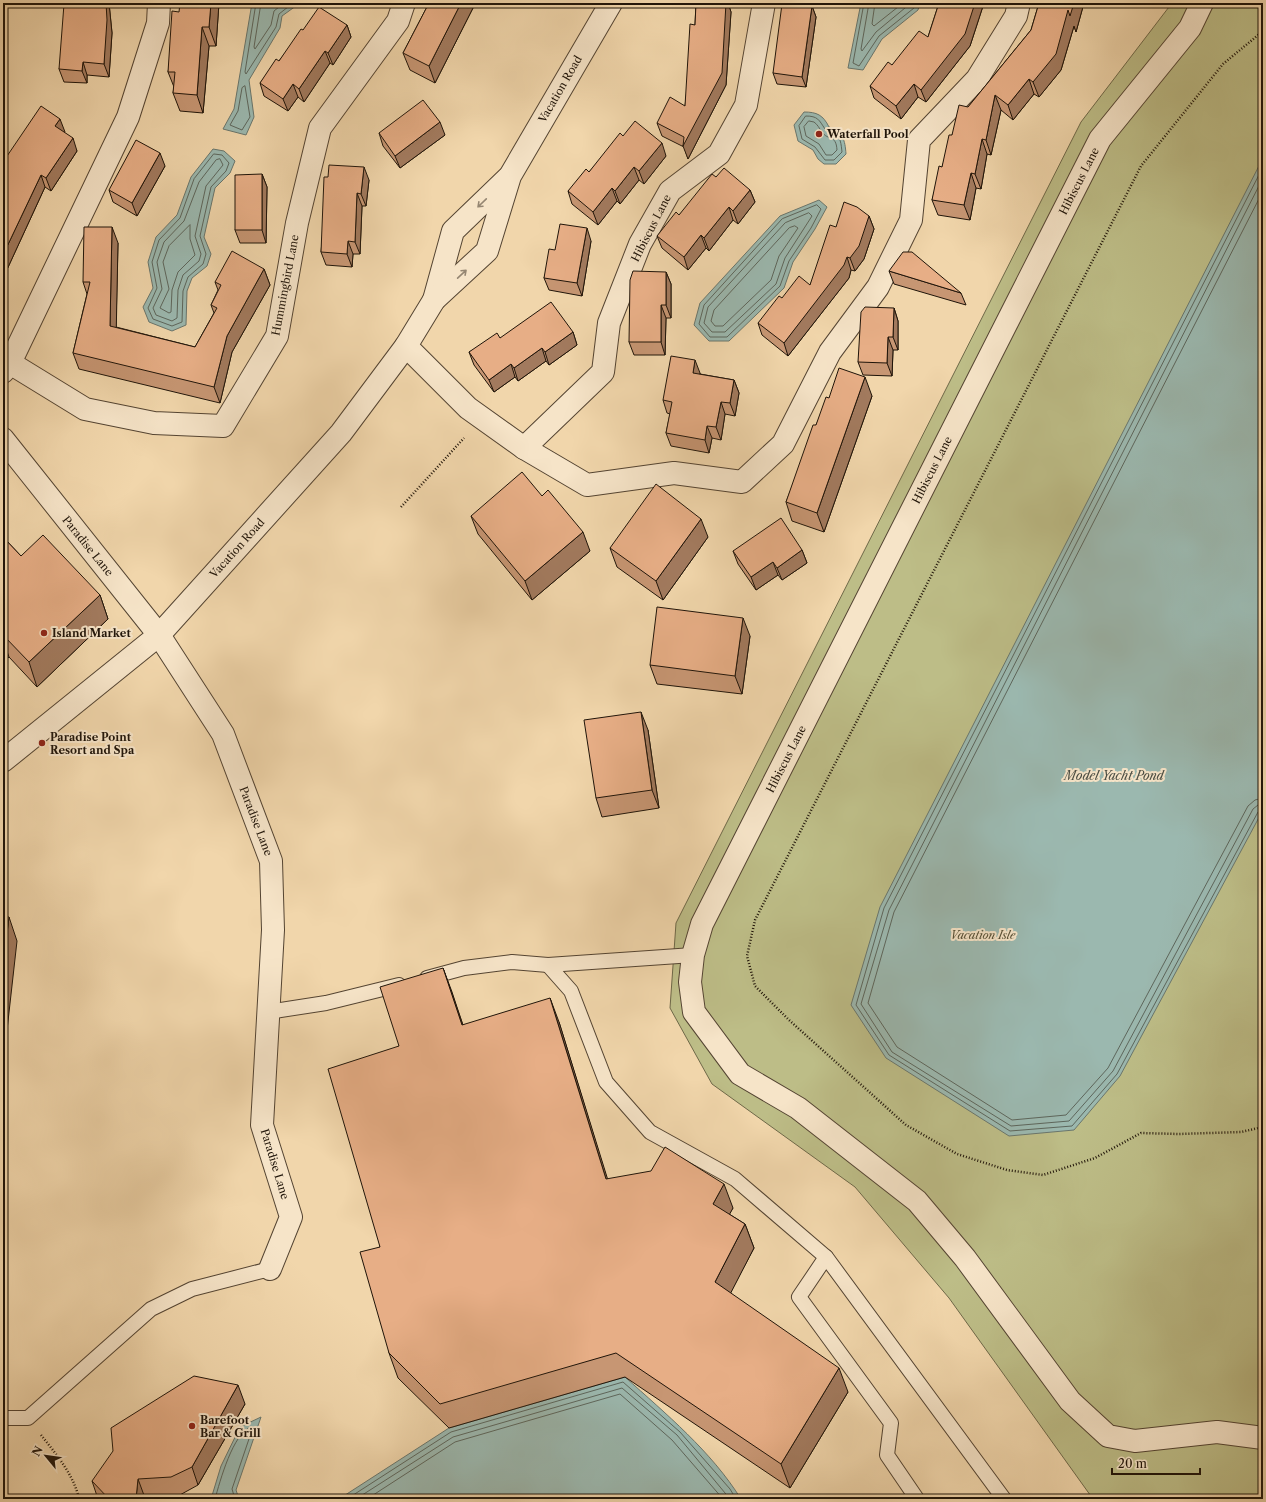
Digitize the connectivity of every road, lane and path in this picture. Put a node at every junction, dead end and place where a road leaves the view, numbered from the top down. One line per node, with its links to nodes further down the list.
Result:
1 (159, 3): 11 (street, Hummingbird Lane)
2 (404, 3): 11 (street, Hummingbird Lane)
3 (611, 3): 8 (street, Vacation Road)
4 (764, 3): 14 (street, Hibiscus Lane)
5 (1019, 3): 14 (street)
6 (1202, 3): 18 (street, Hibiscus Lane)
7 (1263, 31): 21 (path)
8 (510, 176): 9 (street, Vacation Road, one-way to 8); 9 (street, Vacation Road, one-way to 9)
9 (434, 300): 10 (street, Vacation Road)
10 (406, 346): 12 (street); 16 (street, Vacation Road)
11 (6, 367)
12 (483, 418): 14 (street); 15 (path)
13 (3, 440): 16 (street, Paradise Lane)
14 (524, 448)
15 (401, 507)
16 (159, 634): 17 (street, Vacation Road); 20 (street, Paradise Lane)
17 (3, 761)
18 (693, 955): 19 (lane); 26 (street, Hibiscus Lane)
19 (548, 965): 20 (lane); 22 (lane)
20 (268, 1012): 23 (street, Paradise Lane)
21 (1263, 1127)
22 (826, 1257): 28 (lane); 29 (lane)
23 (270, 1269): 25 (lane)
24 (3, 1418): 25 (lane)
25 (28, 1418): 27 (path)
26 (1263, 1438)
27 (79, 1499)
28 (917, 1499)
29 (1004, 1499)

